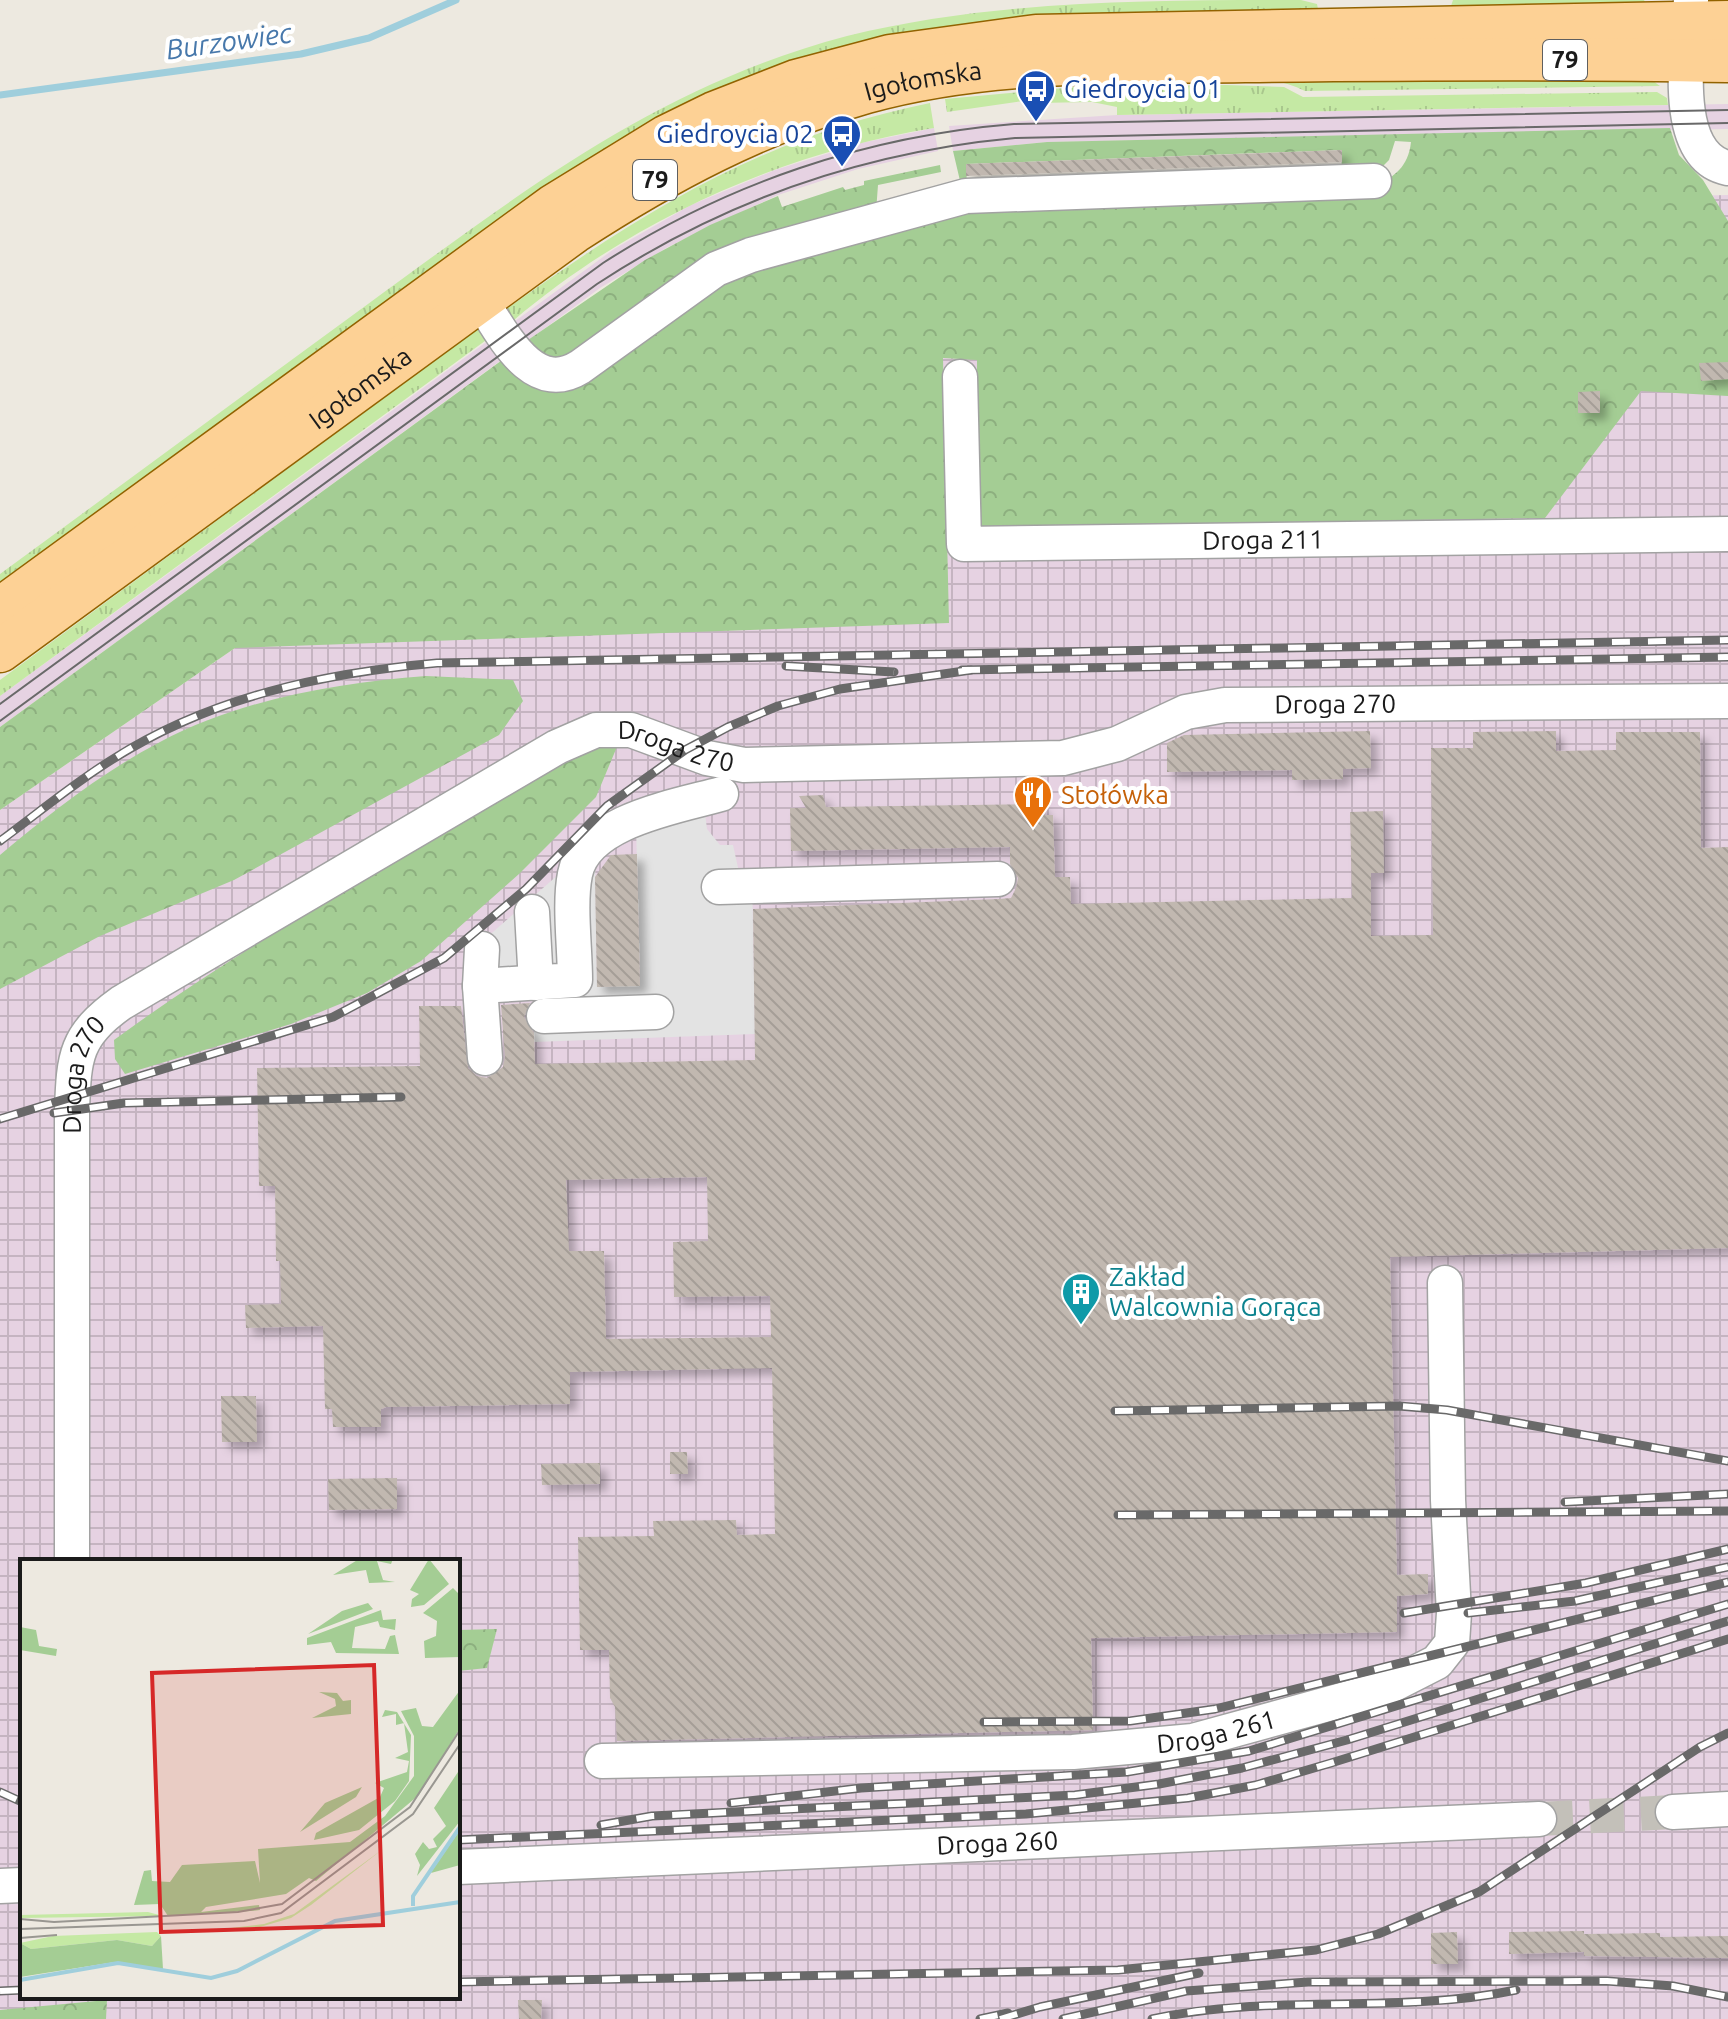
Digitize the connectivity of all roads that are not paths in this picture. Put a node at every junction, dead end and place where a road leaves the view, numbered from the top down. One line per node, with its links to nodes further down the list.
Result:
1 (1705, 33): 2 (lane); 4 (main road, Igołomska / 79); 7 (main road, Igołomska / 79)
2 (1728, 168)
3 (1374, 181): 4 (lane)
4 (480, 299): 8 (main road, Igołomska / 79)
5 (960, 377): 6 (lane, Droga 211)
6 (1728, 534)
7 (0, 609)
8 (0, 651)
9 (1728, 701): 21 (lane, Droga 270)
10 (721, 794): 15 (lane)
11 (998, 879): 12 (lane)
12 (719, 887)
13 (532, 912): 15 (lane)
14 (482, 949): 16 (lane)
15 (536, 983): 16 (lane)
16 (480, 986): 19 (lane)
17 (656, 1012): 18 (lane)
18 (544, 1016)
19 (485, 1058)
20 (1445, 1283): 22 (lane, Droga 261)
21 (72, 1559)
22 (602, 1761)
23 (1728, 1809): 24 (lane)
24 (1673, 1812)
25 (1539, 1819): 26 (lane, Droga 260)
26 (460, 1867)
27 (20, 1885): 28 (lane)
28 (0, 1886)

